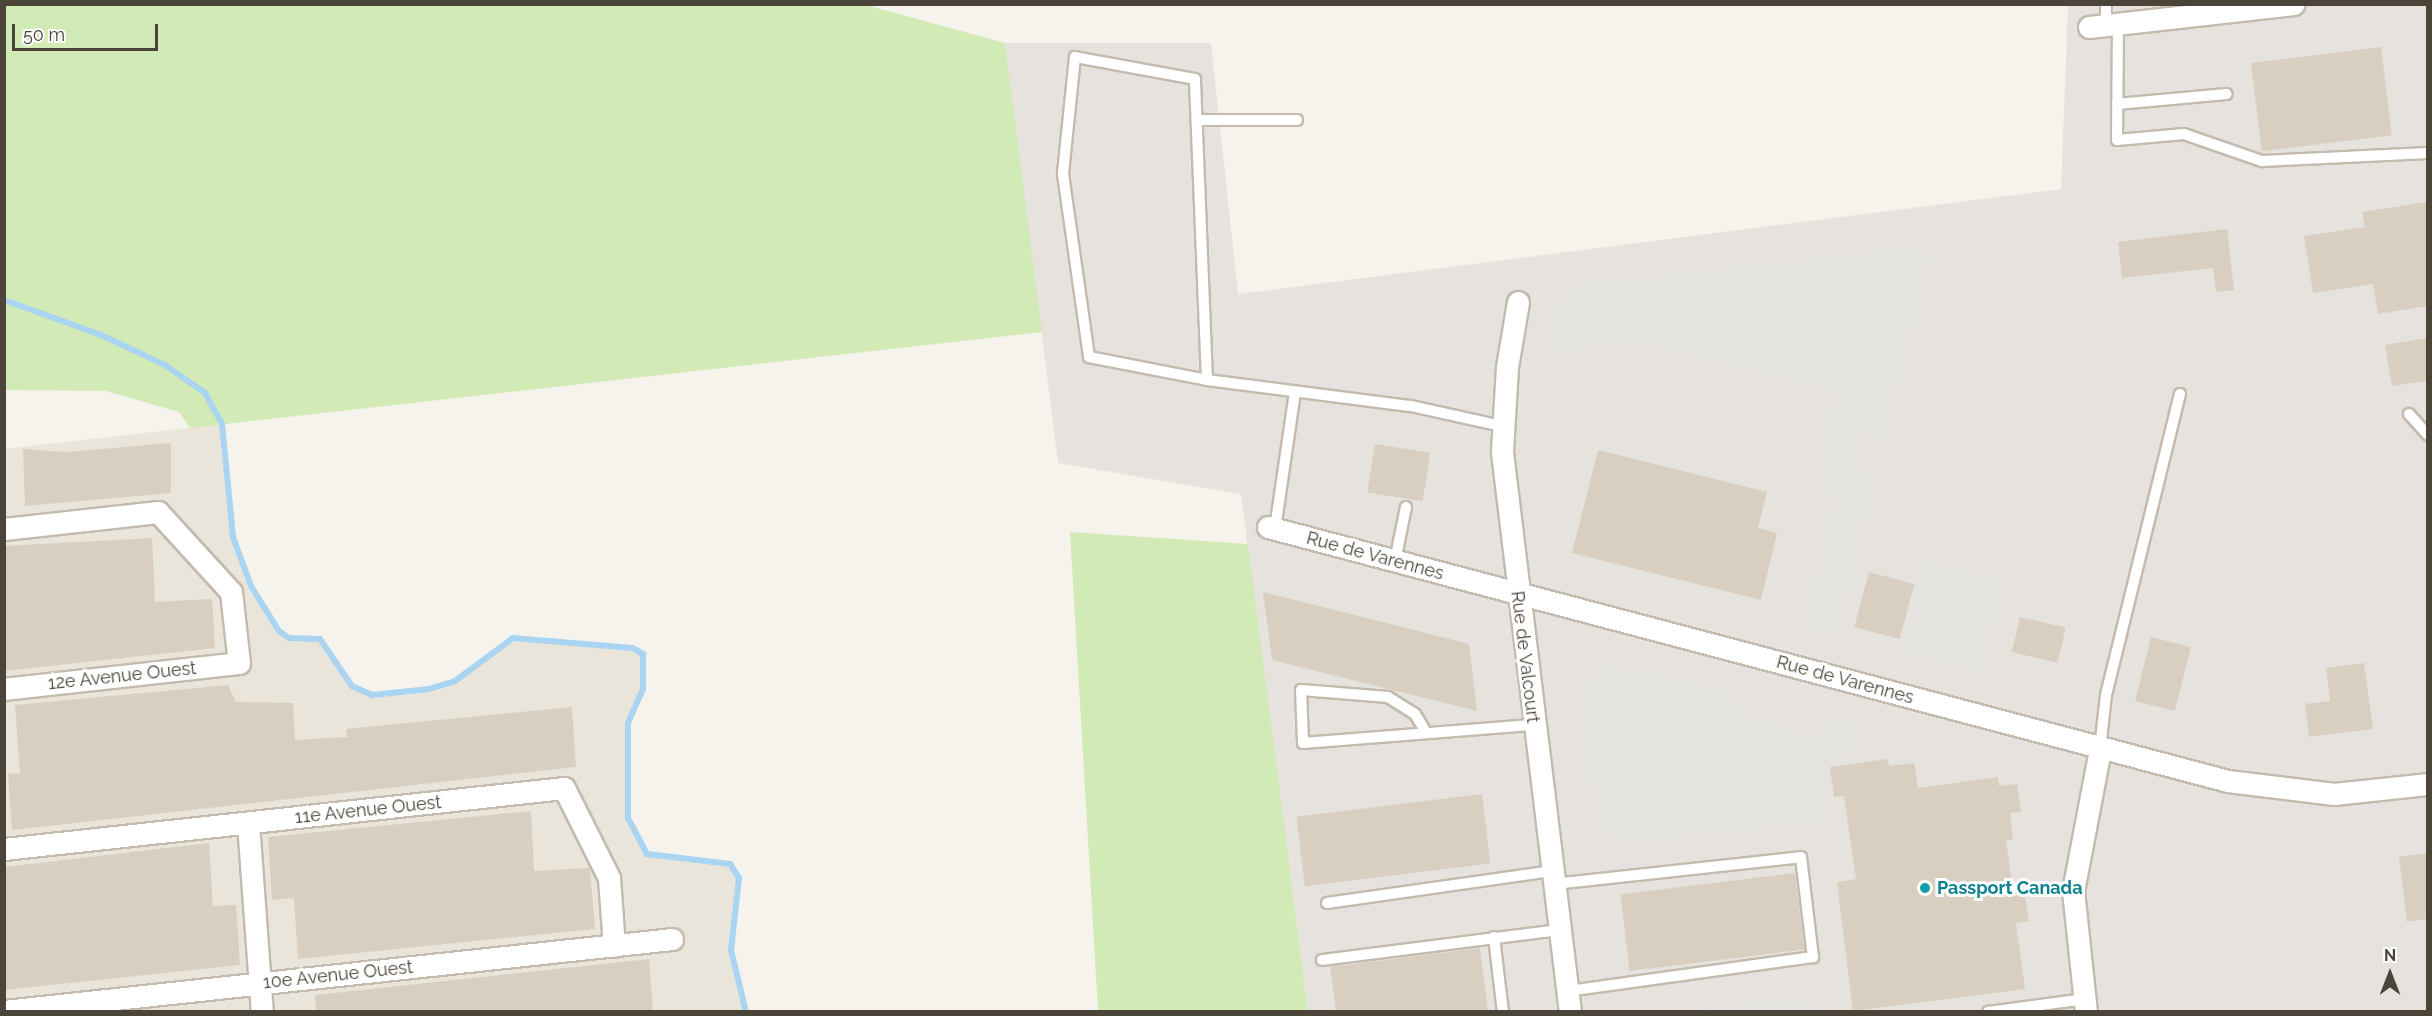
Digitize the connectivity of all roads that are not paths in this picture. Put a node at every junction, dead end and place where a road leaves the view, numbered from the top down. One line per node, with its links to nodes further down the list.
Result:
1 (2294, 4): 2 (street)
2 (2105, 20): 4 (lane)
3 (2228, 94): 4 (lane)
4 (2117, 104): 7 (lane)
5 (1197, 120): 6 (lane); 9 (lane); 9 (lane)
6 (1297, 120)
7 (2427, 153)
8 (1518, 302): 13 (street, Rue de Valcourt)
9 (1207, 380): 10 (lane)
10 (1295, 392): 13 (lane); 16 (lane)
11 (2180, 394): 23 (lane)
12 (2409, 414): 14 (lane)
13 (1502, 426): 19 (street, Rue de Valcourt)
14 (2427, 435)
15 (1406, 507): 18 (lane)
16 (1271, 528): 18 (street, Rue de Varennes)
17 (4, 529): 20 (street, 12e Avenue Ouest)
18 (1395, 561): 19 (street, Rue de Varennes)
19 (1517, 593): 21 (street, Rue de Valcourt); 23 (street, Rue de Varennes)
20 (4, 689)
21 (1534, 725): 22 (lane); 27 (street, Rue de Valcourt)
22 (1424, 729): 22 (lane)
23 (2100, 749): 24 (street, Rue de Varennes); 36 (street)
24 (2427, 784)
25 (248, 823): 26 (street, 11e Avenue Ouest); 32 (street, 11e Avenue Ouest); 34 (street)
26 (4, 849)
27 (1553, 878): 28 (lane); 29 (street, Rue de Valcourt); 35 (lane)
28 (1326, 903)
29 (1560, 930): 30 (lane); 35 (street, Rue de Valcourt)
30 (1494, 937): 33 (lane); 39 (lane)
31 (672, 939): 32 (street, 10e Avenue Ouest)
32 (614, 946): 34 (street, 10e Avenue Ouest)
33 (1322, 960)
34 (261, 983): 37 (street, 10e Avenue Ouest); 38 (street)
35 (1569, 1001)
36 (2086, 1005): 40 (lane)
37 (4, 1011)
38 (262, 1011)
39 (1503, 1011)
40 (1988, 1011)

